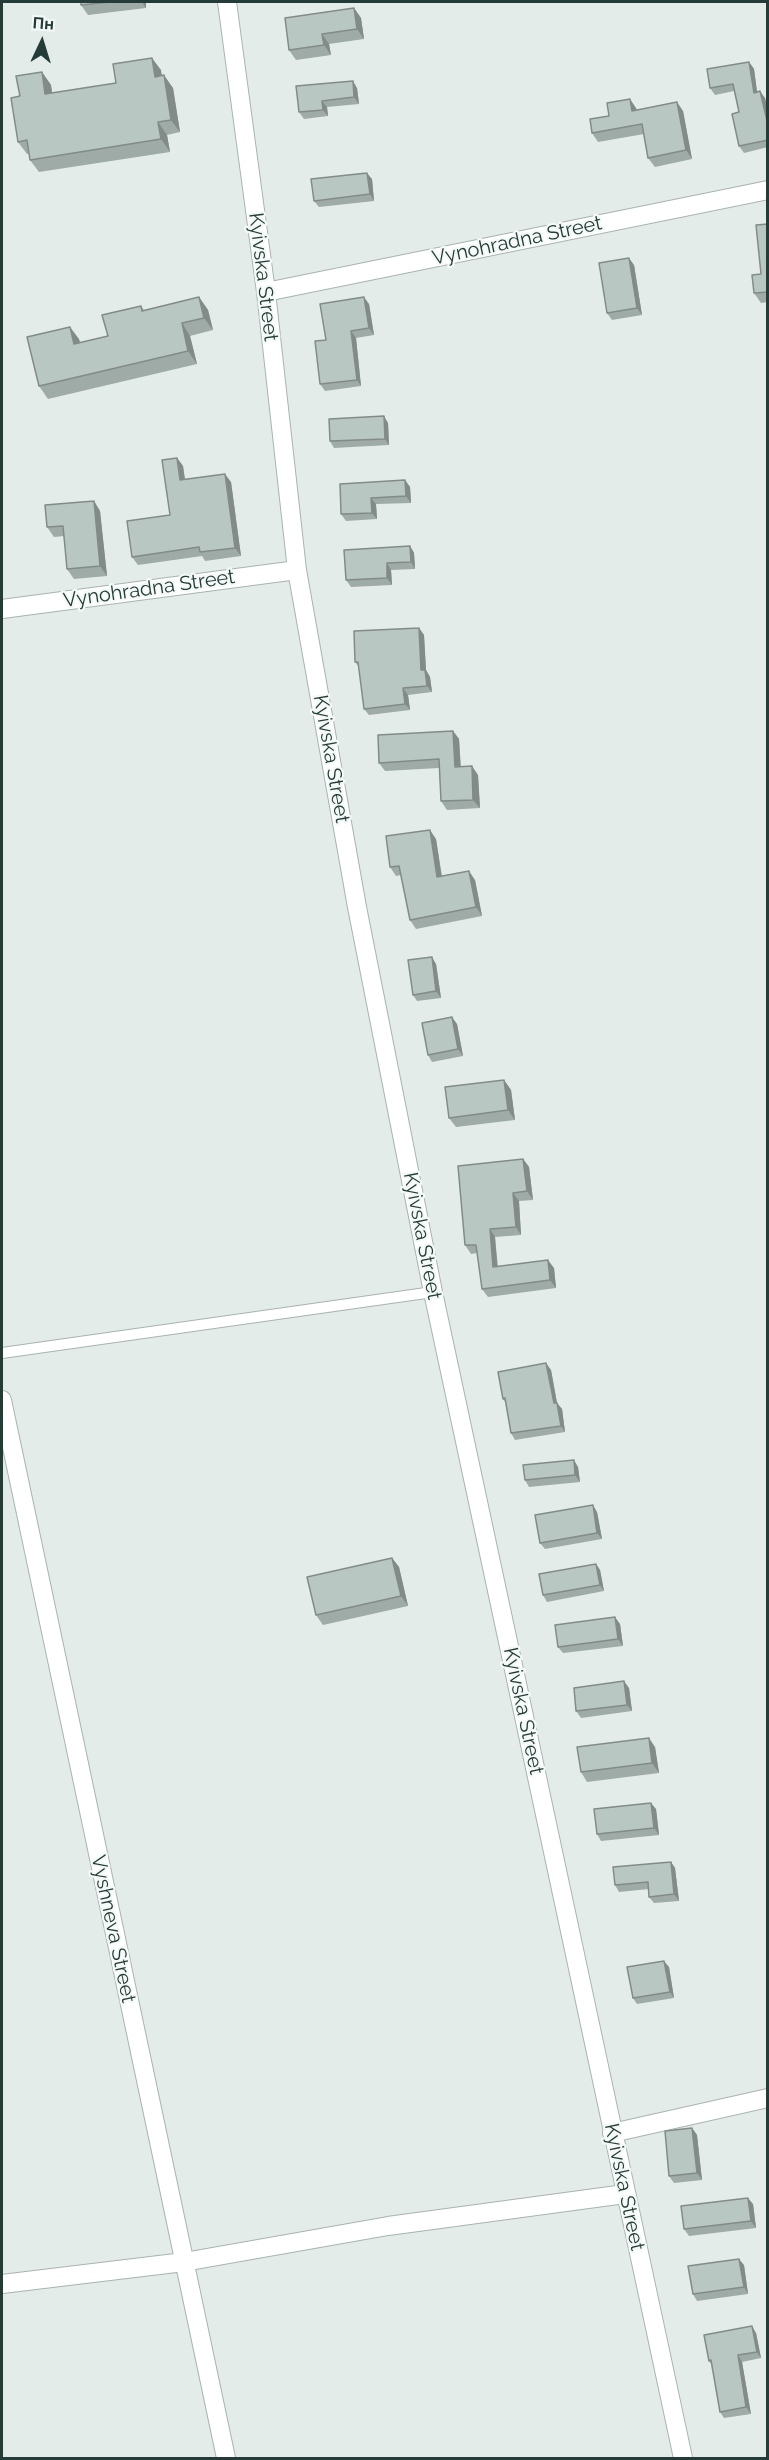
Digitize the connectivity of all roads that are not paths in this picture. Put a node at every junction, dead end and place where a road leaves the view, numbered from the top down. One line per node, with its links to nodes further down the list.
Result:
1 (227, 2): 3 (street, Kyivska Street)
2 (768, 190): 3 (street, Vynohradna Street)
3 (266, 292): 4 (street, Kyivska Street)
4 (297, 570): 5 (street, Vynohradna Street); 6 (street, Kyivska Street)
5 (2, 609)
6 (433, 1292): 7 (lane); 10 (street, Kyivska Street)
7 (2, 1353)
8 (2, 1400): 12 (street, Vyshneva Street)
9 (768, 2098): 10 (street)
10 (612, 2133): 11 (street, Kyivska Street)
11 (625, 2194): 12 (street); 15 (street, Kyivska Street)
12 (184, 2262): 13 (street); 14 (street, Vyshneva Street)
13 (2, 2284)
14 (226, 2458)
15 (683, 2458)

